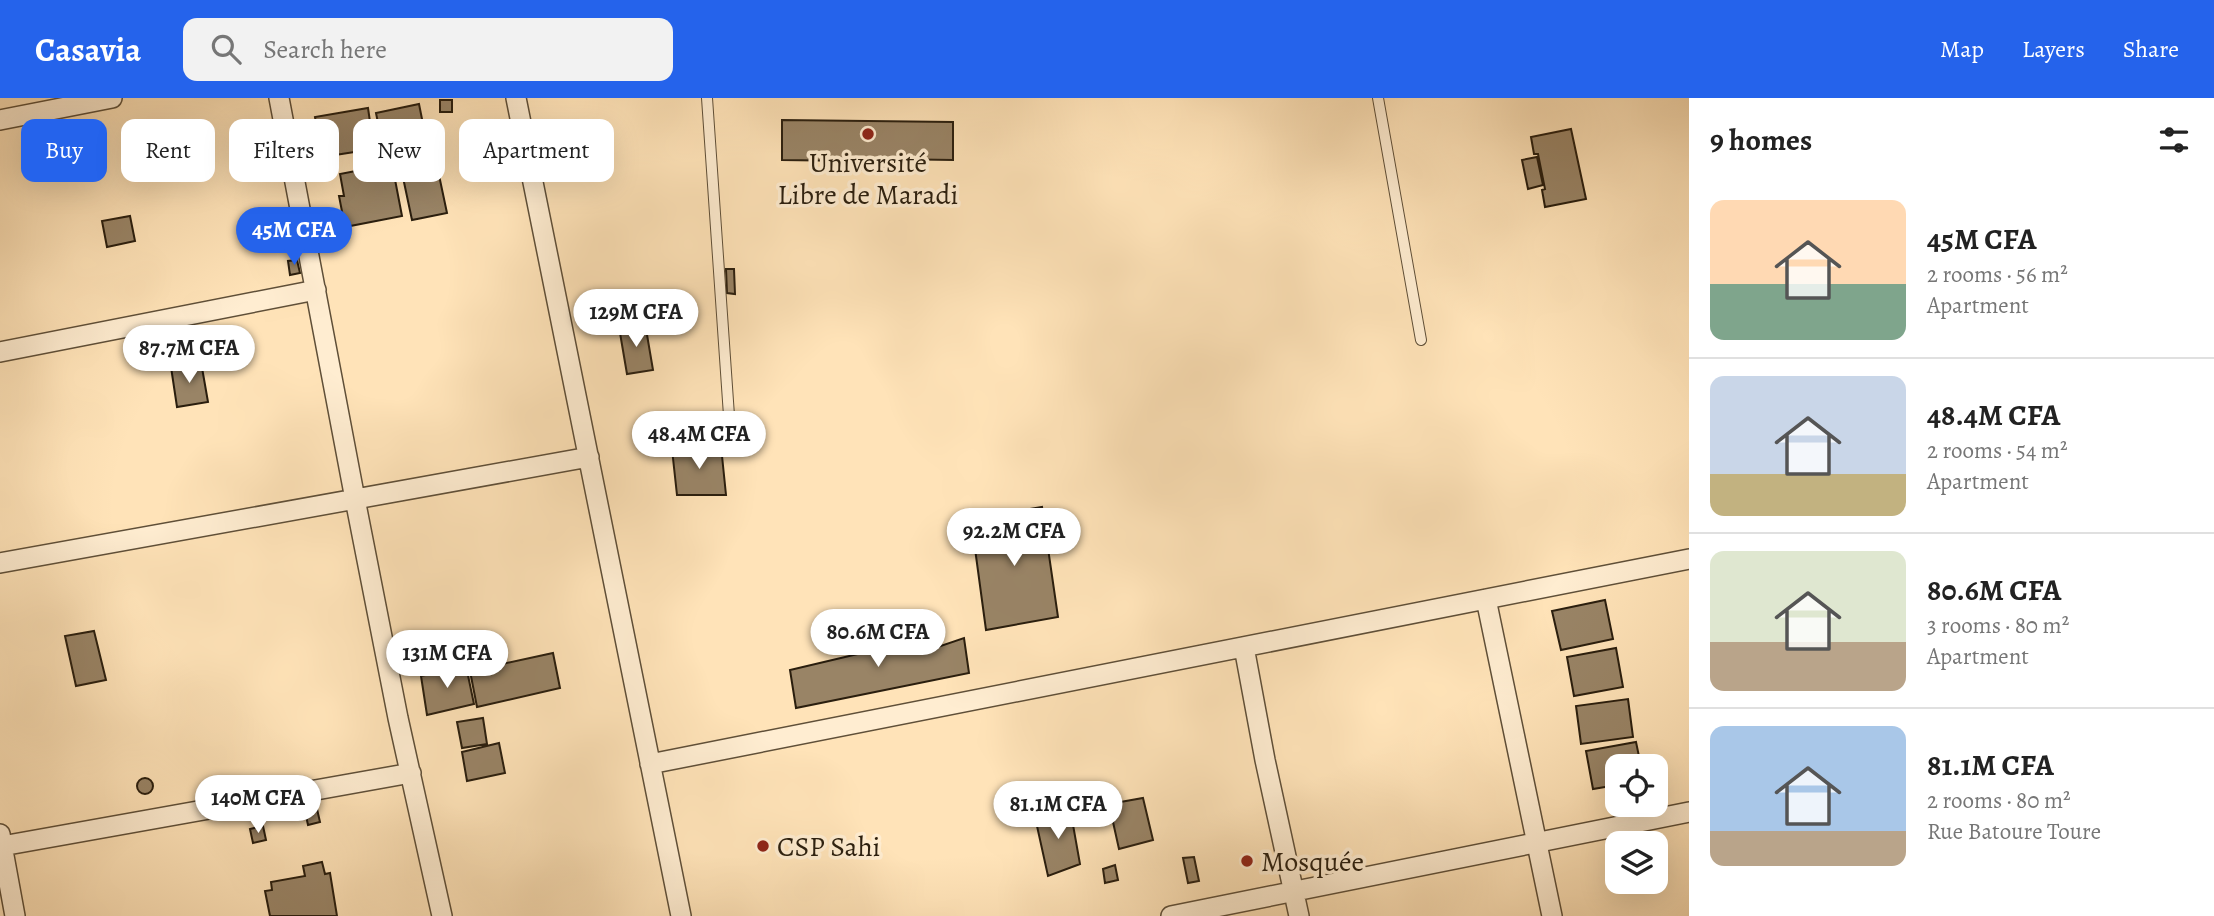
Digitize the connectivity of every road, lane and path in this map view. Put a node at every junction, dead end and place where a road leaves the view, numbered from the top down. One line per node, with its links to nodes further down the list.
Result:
1 (112, 98): 6 (street)
2 (279, 98): 7 (street)
3 (516, 98): 11 (street)
4 (707, 98): 10 (lane)
5 (1378, 98): 8 (lane)
6 (0, 120)
7 (316, 290): 9 (street); 12 (street)
8 (1421, 340)
9 (0, 352)
10 (730, 430)
11 (589, 457): 12 (street); 17 (street)
12 (355, 499): 14 (street); 18 (street)
13 (1689, 559): 15 (street)
14 (0, 564)
15 (1486, 599): 16 (street); 21 (street)
16 (1244, 647): 17 (street); 22 (street)
17 (650, 764): 25 (street)
18 (411, 773): 20 (street); 24 (street)
19 (1689, 812): 21 (street)
20 (1, 840): 23 (street)
21 (1536, 843): 22 (street); 28 (street)
22 (1294, 891): 26 (street); 27 (street)
23 (15, 916)
24 (442, 916)
25 (681, 916)
26 (1171, 916)
27 (1299, 916)
28 (1552, 916)

